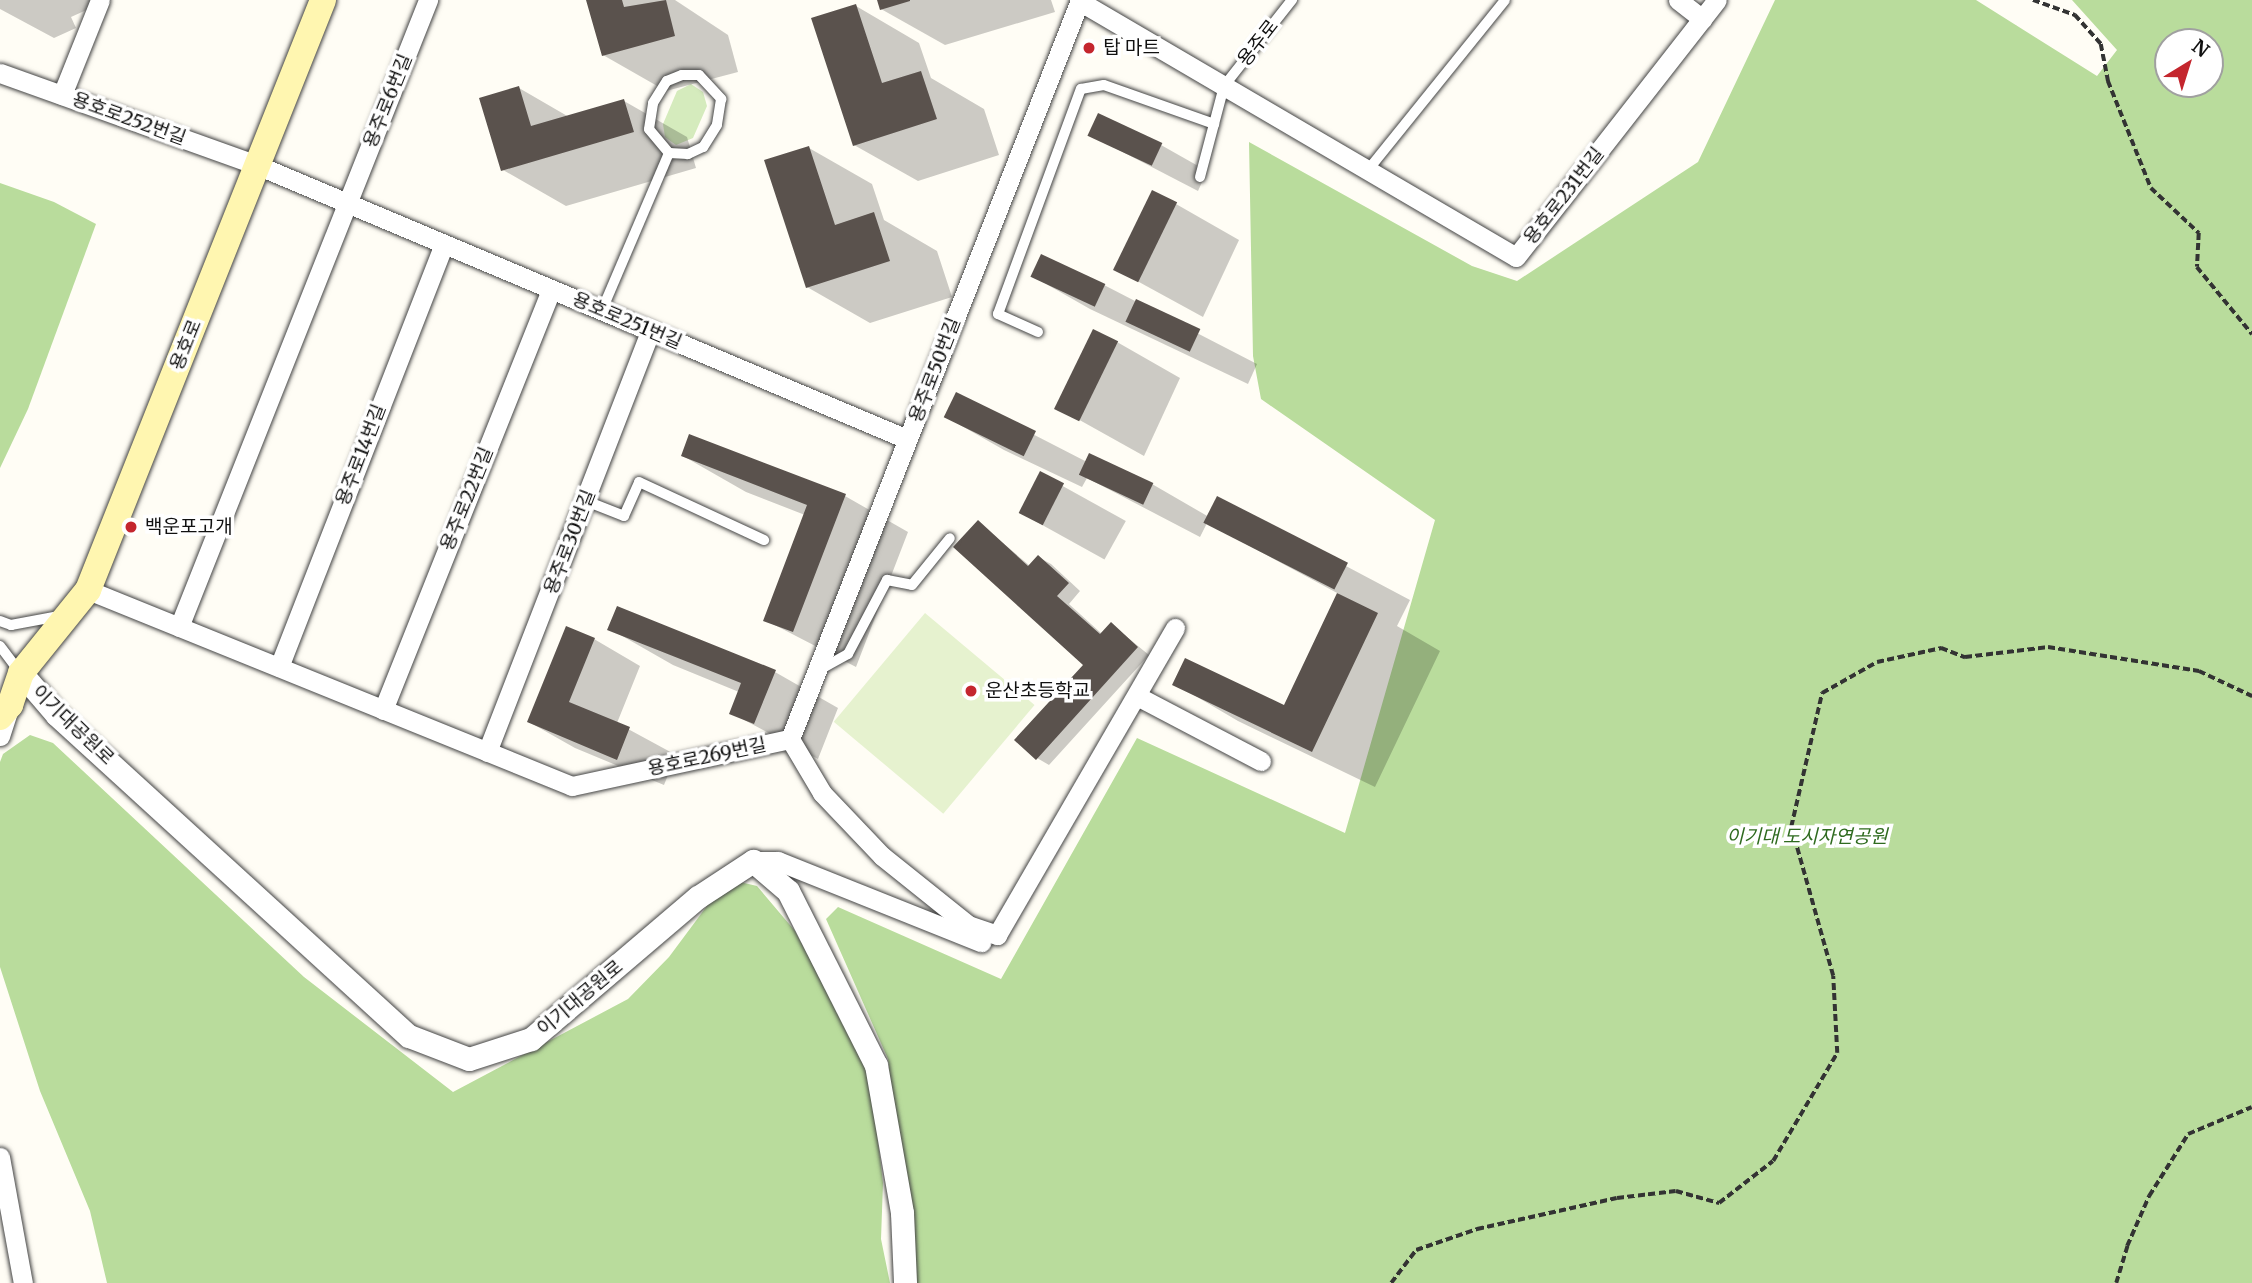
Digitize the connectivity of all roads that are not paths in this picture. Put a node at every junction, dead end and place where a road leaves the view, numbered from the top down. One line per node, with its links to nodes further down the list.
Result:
1 (100, 0): 12 (street)
2 (323, 0): 15 (main road, 용호로)
3 (428, 0): 18 (street, 용주로6번길)
4 (1079, 0): 11 (street, 용호로231번길); 24 (street, 용주로50번길)
5 (1292, 0): 11 (lane, 용주로)
6 (1505, 0): 16 (lane)
7 (1678, 0): 9 (street)
8 (1717, 0): 9 (street, 용호로231번길)
9 (1702, 19): 16 (street, 용호로231번길)
10 (0, 73): 12 (street, 용호로252번길)
11 (1224, 86): 13 (lane); 16 (street, 용호로231번길)
12 (62, 95): 15 (street, 용호로252번길)
13 (1214, 124): 17 (lane); 23 (lane)
14 (669, 153): 14 (lane); 21 (lane)
15 (257, 165): 18 (street, 용호로251번길); 28 (main road, 용호로)
16 (1368, 170)
17 (1200, 177)
18 (347, 203): 19 (street, 용호로251번길); 31 (street)
19 (444, 244): 20 (street, 용호로251번길); 34 (street, 용주로14번길)
20 (551, 289): 21 (street, 용호로251번길); 38 (street, 용주로22번길)
21 (602, 310): 22 (street, 용호로251번길)
22 (650, 331): 24 (street, 용호로251번길); 25 (street, 용주로30번길)
23 (1038, 332)
24 (907, 439): 35 (street, 용주로50번길)
25 (586, 501): 27 (lane); 41 (street, 용주로30번길)
26 (950, 538): 35 (lane)
27 (764, 540)
28 (88, 590): 29 (main road, 용호로); 31 (street, 용호로269번길)
29 (69, 613): 30 (lane); 36 (main road, 용호로)
30 (0, 621)
31 (179, 627): 34 (street, 용호로269번길)
32 (1175, 628): 37 (street)
33 (0, 646): 36 (lane)
34 (279, 667): 38 (street, 용호로269번길)
35 (817, 671): 40 (street, 용주로50번길)
36 (8, 695): 39 (street); 43 (street, 이기대공원로)
37 (1137, 696): 42 (street); 44 (street)
38 (383, 710): 41 (street, 용호로269번길)
39 (0, 736)
40 (790, 739): 41 (street, 용호로269번길); 44 (street, 용호로269번길)
41 (487, 751)
42 (1261, 761)
43 (753, 861): 44 (street); 47 (street)
44 (998, 935)
45 (0, 1157): 46 (street)
46 (23, 1283)
47 (905, 1283)

